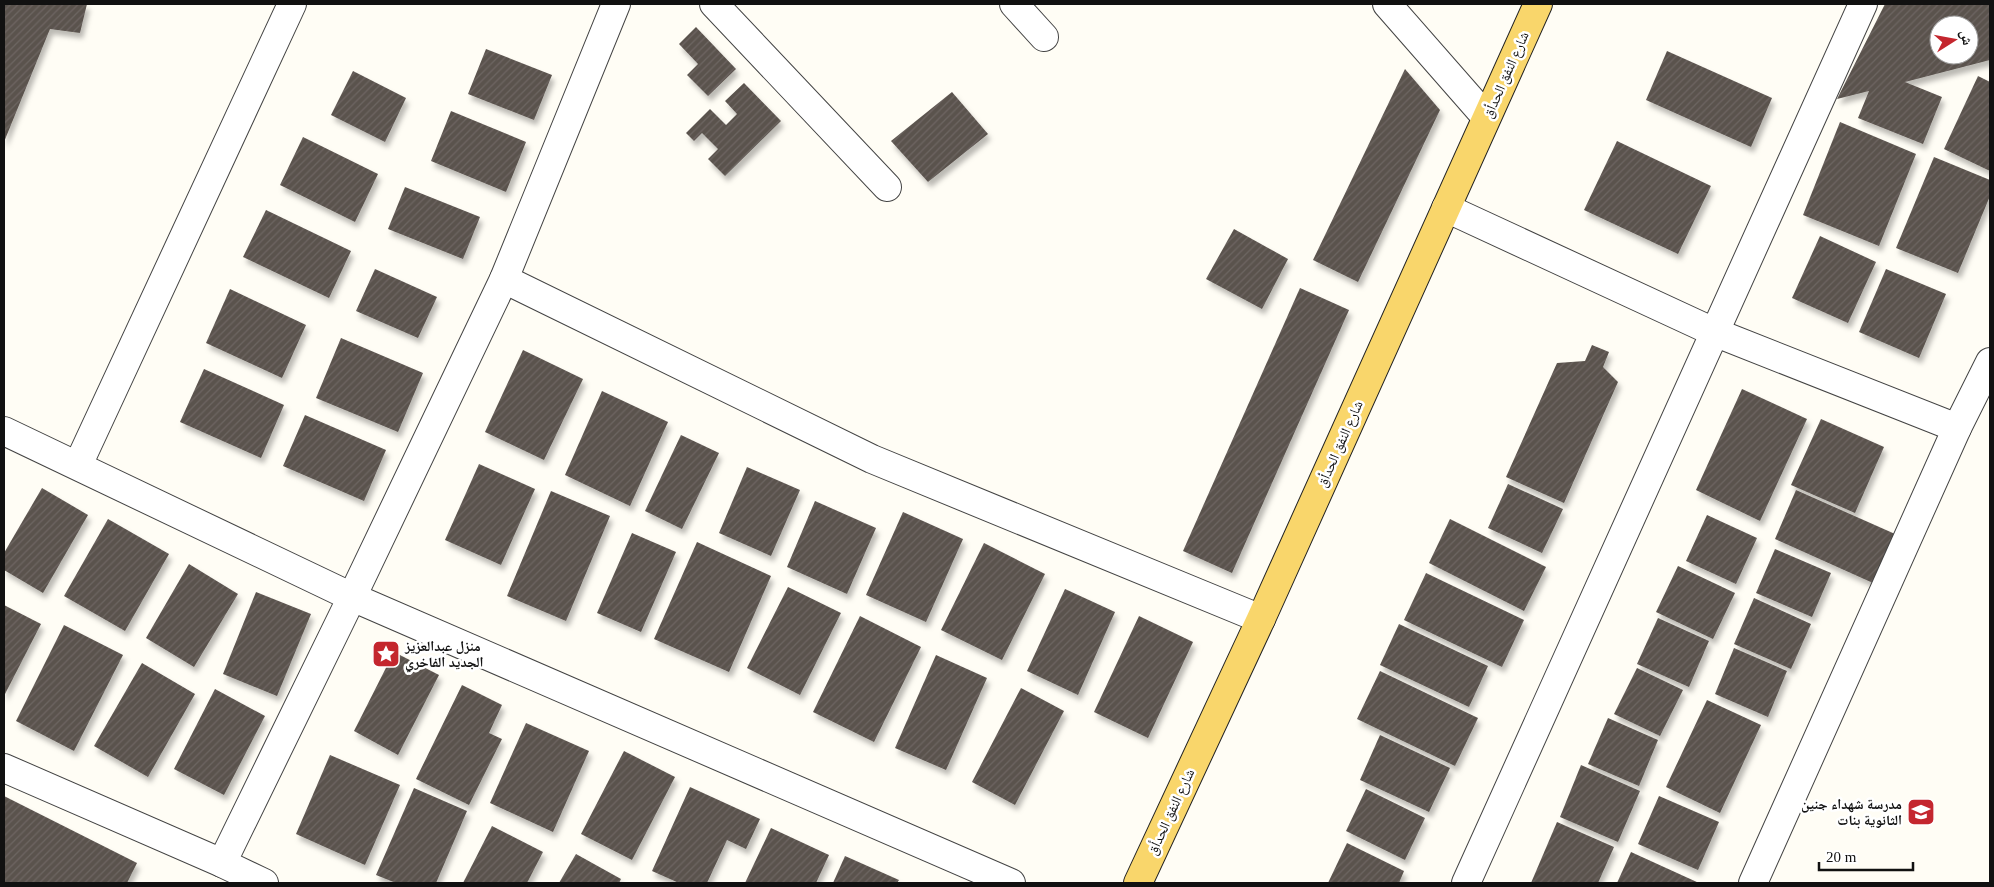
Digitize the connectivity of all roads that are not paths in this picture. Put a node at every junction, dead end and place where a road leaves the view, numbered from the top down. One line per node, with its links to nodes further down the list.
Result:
1 (292, 4): 17 (street)
2 (616, 4): 12 (street)
3 (714, 4): 10 (street)
4 (1014, 4): 8 (street)
5 (1387, 4): 9 (street)
6 (1538, 4): 9 (main road, شارع النفق الحدأق)
7 (1863, 4): 13 (street)
8 (1044, 38)
9 (1486, 117): 11 (main road, شارع النفق الحدأق)
10 (887, 187)
11 (1446, 208): 13 (street); 19 (main road, شارع النفق الحدأق)
12 (504, 279): 18 (street); 19 (street)
13 (1714, 332): 15 (street); 25 (street)
14 (1990, 362): 15 (street)
15 (1957, 428): 26 (street)
16 (4, 431): 17 (street)
17 (78, 465): 18 (street)
18 (352, 597): 21 (street); 23 (street)
19 (1260, 619): 24 (main road, شارع النفق الحدأق)
20 (4, 768): 21 (street)
21 (222, 863): 22 (street)
22 (264, 883)
23 (1012, 883)
24 (1138, 883)
25 (1466, 883)
26 (1753, 883)

